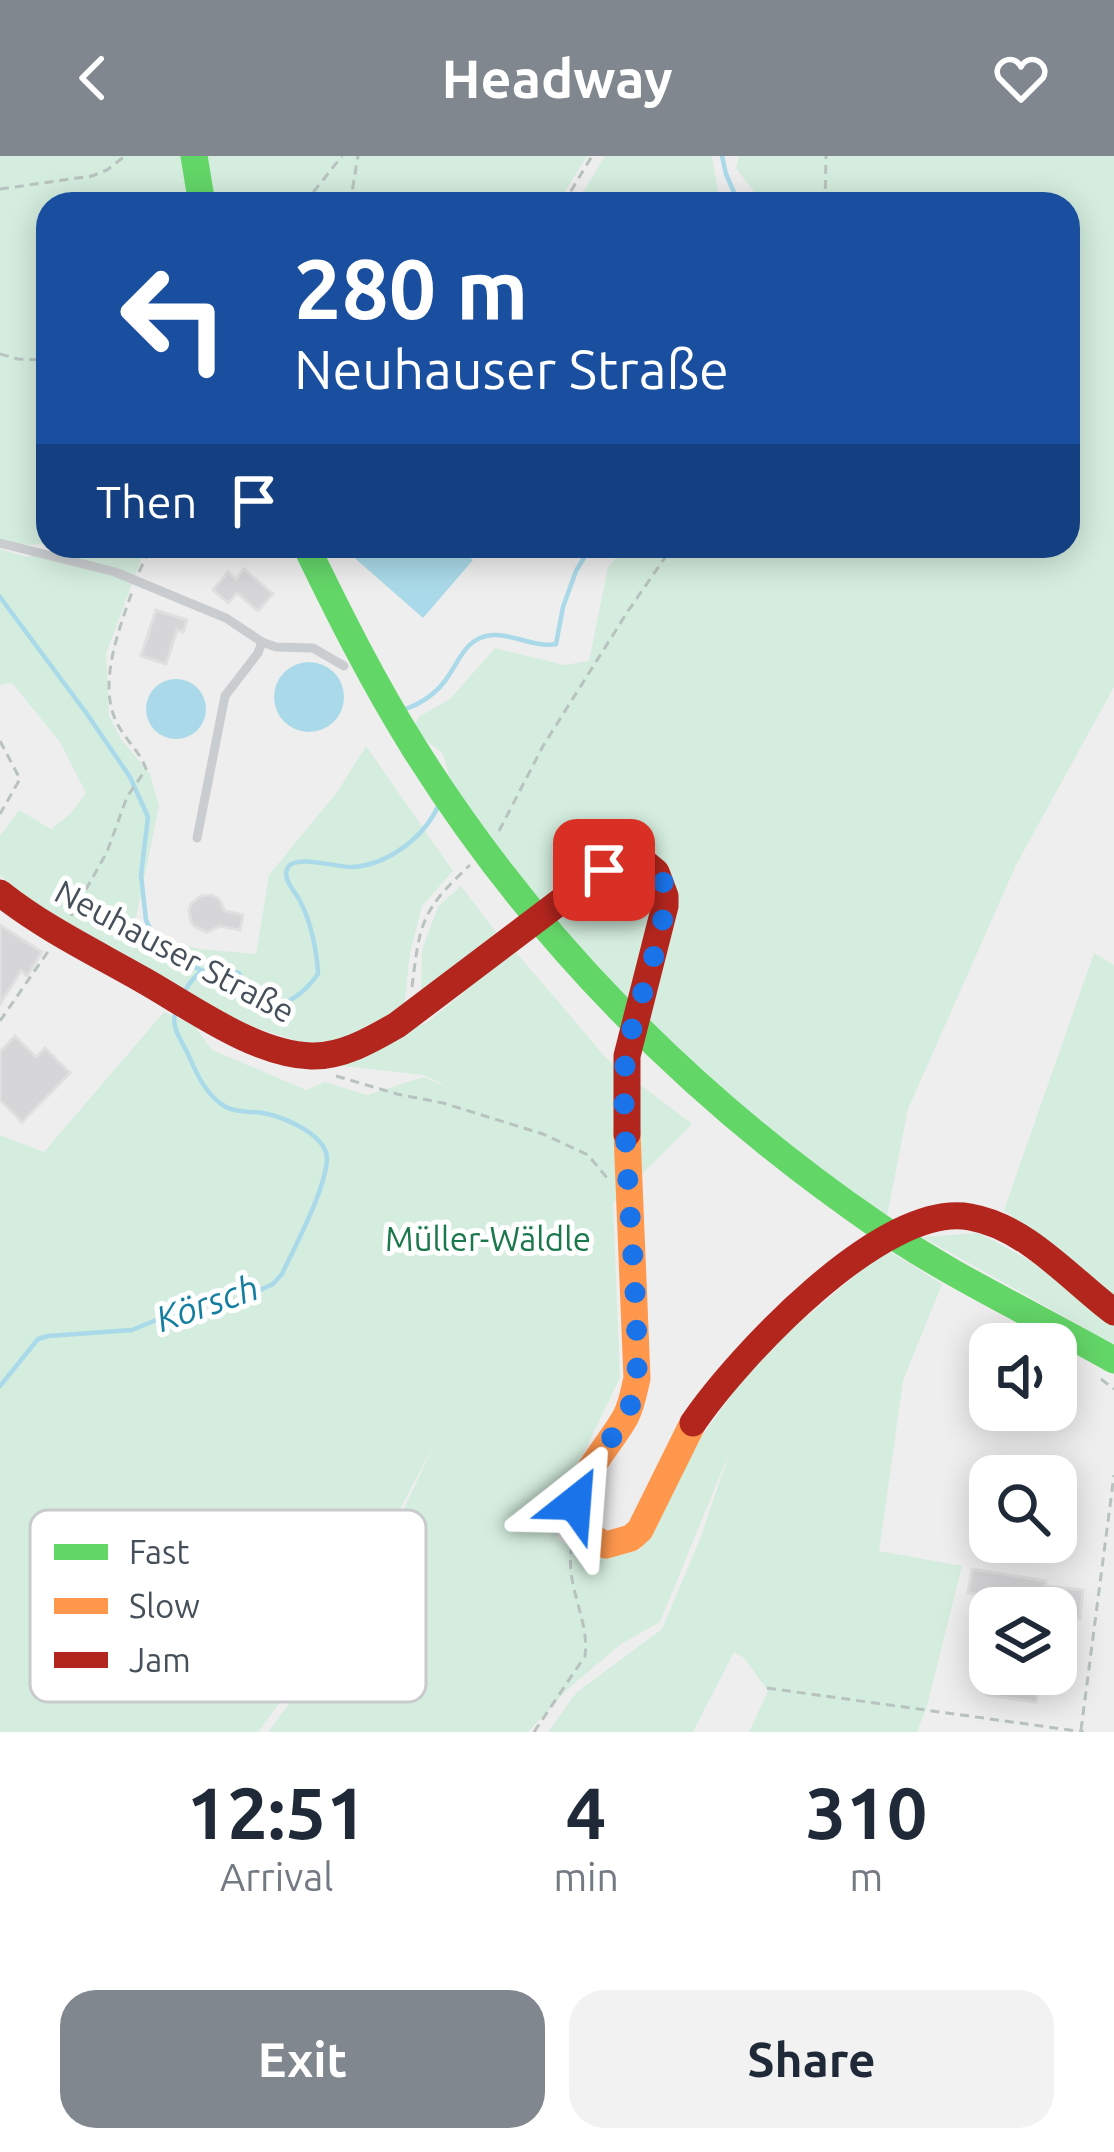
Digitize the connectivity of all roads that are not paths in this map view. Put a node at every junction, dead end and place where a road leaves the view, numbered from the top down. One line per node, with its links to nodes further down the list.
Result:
1 (194, 156): 2 (street)
2 (200, 192)
3 (0, 542): 4 (lane)
4 (36, 551)
5 (64, 558): 7 (lane)
6 (312, 558): 12 (street)
7 (262, 642): 8 (lane); 9 (lane)
8 (344, 666)
9 (197, 838)
10 (0, 893): 11 (street, Neuhauser Straße)
11 (1114, 1312)
12 (1114, 1360)

